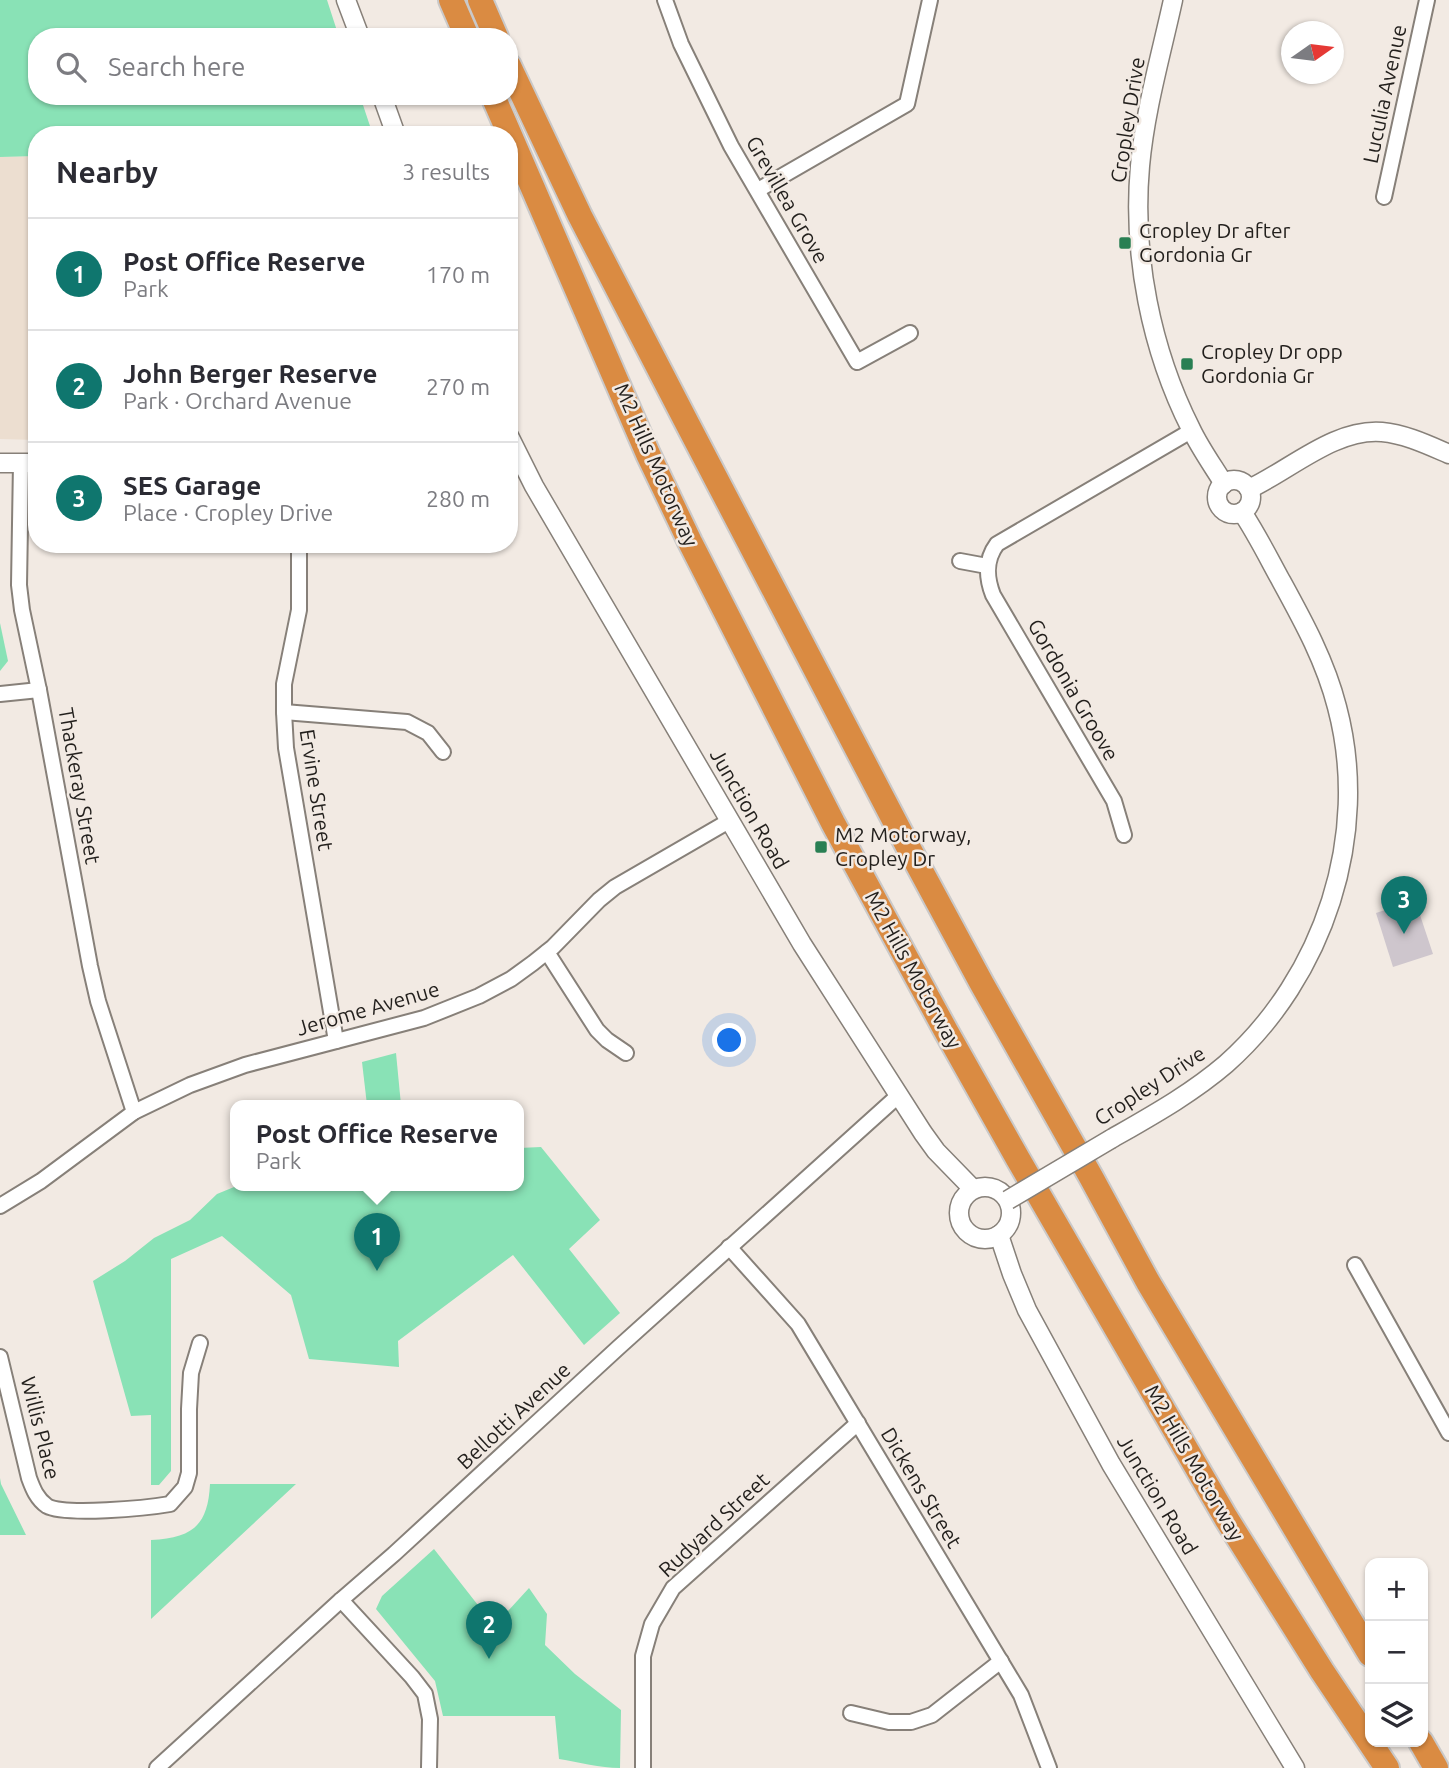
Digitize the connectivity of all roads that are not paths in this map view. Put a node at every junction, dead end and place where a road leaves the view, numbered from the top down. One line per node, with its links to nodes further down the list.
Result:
1 (346, 0): 8 (street)
2 (451, 0): 9 (highway)
3 (480, 0): 10 (highway)
4 (665, 0): 17 (street, Grevillea Grove)
5 (930, 0): 17 (street)
6 (1173, 0): 20 (street, Cropley Drive)
7 (1427, 0): 18 (street, Luculia Avenue)
8 (357, 28)
9 (463, 28)
10 (492, 28)
11 (518, 85): 54 (highway, M2 Hills Motorway)
12 (385, 105): 14 (street)
13 (497, 105): 15 (highway, M2 Hills Motorway)
14 (393, 126)
15 (506, 126)
16 (518, 154): 63 (highway, M2 Hills Motorway)
17 (758, 191): 19 (street, Grevillea Grove)
18 (1384, 197)
19 (910, 333)
20 (1191, 430): 26 (street, Cropley Drive); 31 (street)
21 (1449, 454): 27 (street)
22 (0, 463): 23 (street)
23 (28, 463)
24 (518, 466): 36 (street, Junction Road)
25 (28, 475): 32 (street, Thackeray Street)
26 (1224, 484): 27 (street); 28 (street)
27 (1249, 489): 28 (street)
28 (1242, 512): 44 (street, Cropley Drive, bridge)
29 (299, 553): 34 (street, Ervine Street)
30 (960, 561): 31 (street)
31 (987, 566): 37 (street, Gordonia Groove)
32 (40, 691): 33 (street); 42 (street, Thackeray Street)
33 (0, 694)
34 (284, 712): 35 (street); 39 (street, Ervine Street)
35 (443, 752)
36 (729, 821): 38 (street, Jerome Avenue); 41 (street, Junction Road)
37 (1124, 835)
38 (547, 952): 39 (street, Jerome Avenue); 40 (street)
39 (336, 1041): 42 (street, Jerome Avenue)
40 (626, 1053)
41 (899, 1095): 43 (street, Junction Road); 47 (street, Bellotti Avenue)
42 (134, 1112): 45 (street, Jerome Avenue)
43 (973, 1189): 44 (street); 46 (street)
44 (1008, 1200): 46 (street)
45 (0, 1206)
46 (999, 1235): 62 (street, Junction Road)
47 (729, 1247): 51 (street, Dickens Street); 53 (street, Bellotti Avenue)
48 (1355, 1265): 52 (street)
49 (200, 1343): 50 (street, Willis Place)
50 (0, 1357)
51 (858, 1423): 55 (street, Dickens Street); 60 (street, Rudyard Street)
52 (1449, 1433)
53 (341, 1600): 58 (street, Bellotti Avenue); 59 (street)
54 (1365, 1646)
55 (1001, 1661): 56 (street); 61 (street, Dickens Street)
56 (851, 1713)
57 (1424, 1747): 64 (highway)
58 (157, 1768)
59 (429, 1768)
60 (643, 1768)
61 (1049, 1768)
62 (1295, 1768)
63 (1387, 1768)
64 (1436, 1768)

